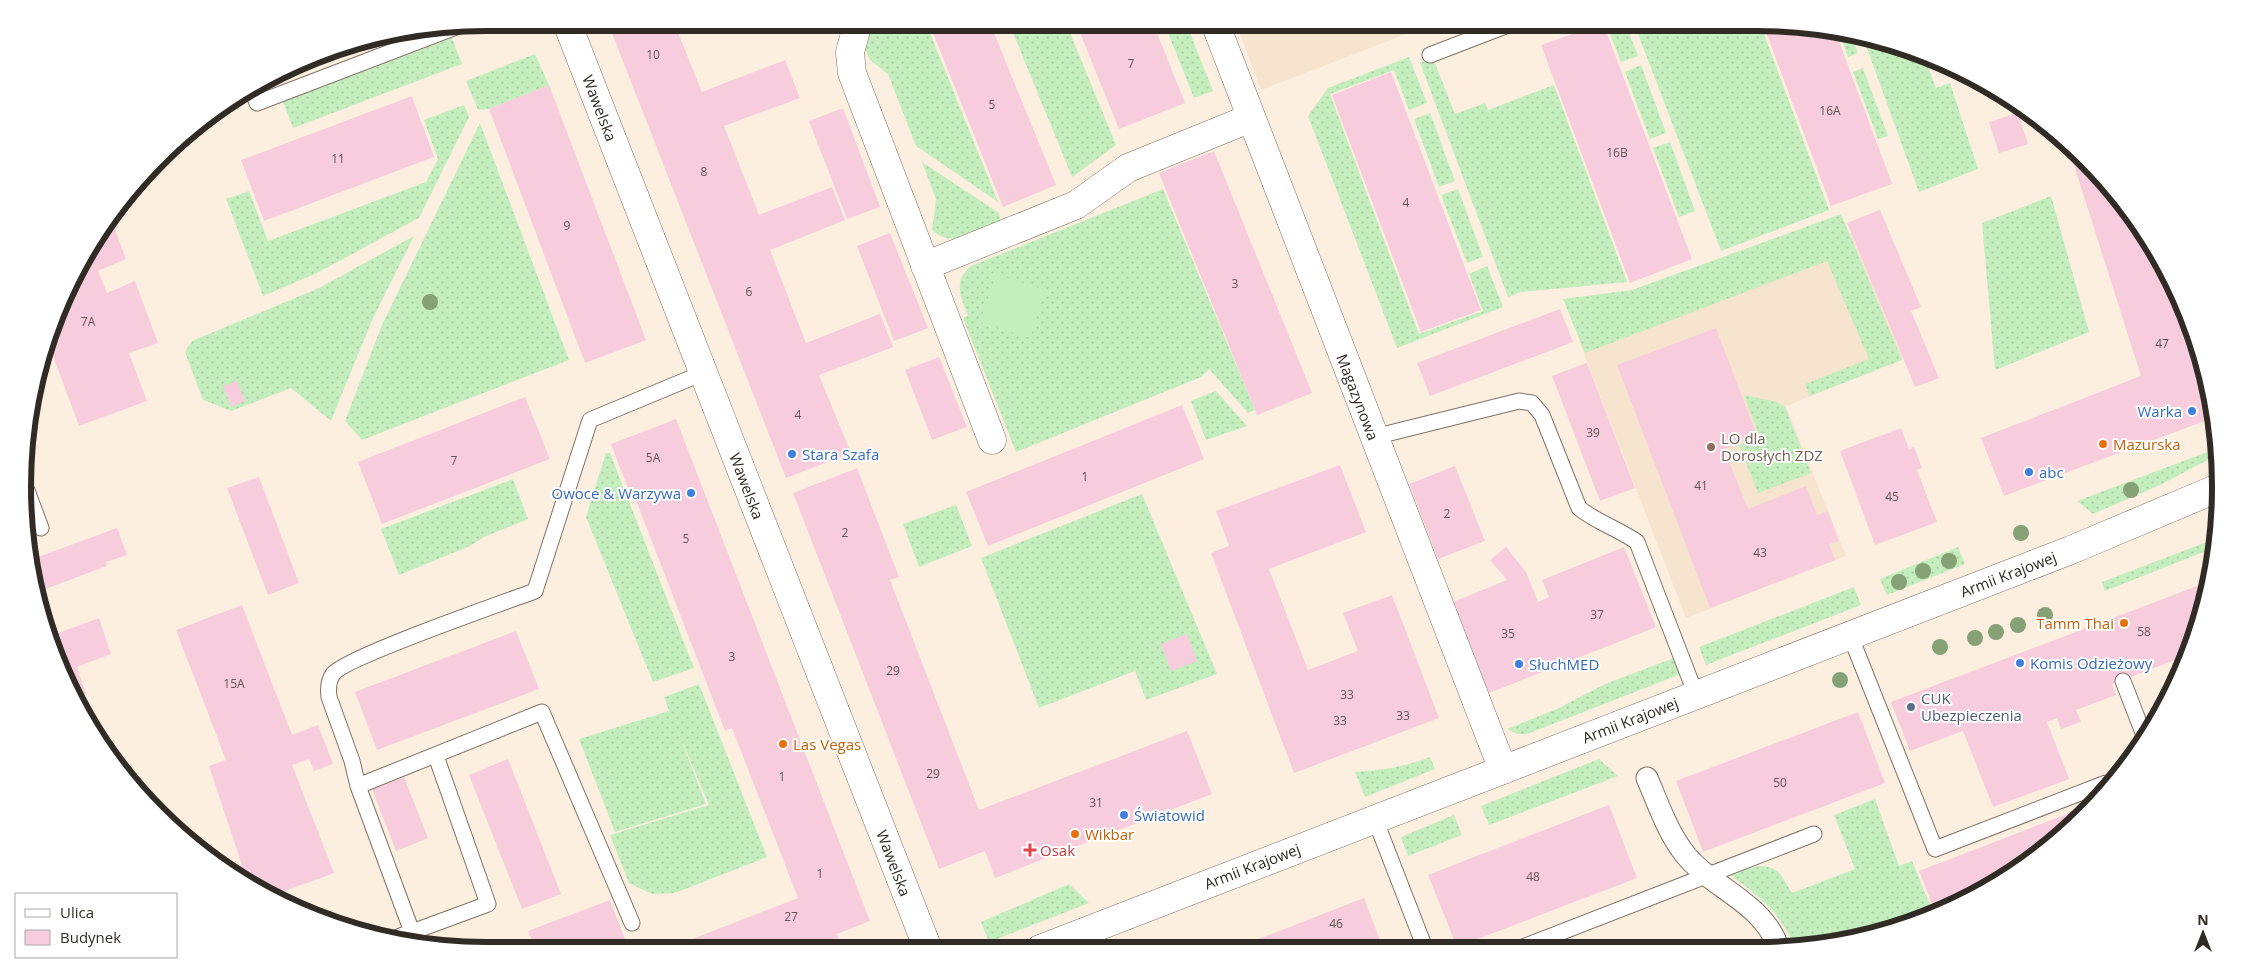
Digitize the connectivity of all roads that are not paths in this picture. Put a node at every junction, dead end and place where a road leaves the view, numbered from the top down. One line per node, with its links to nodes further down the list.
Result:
1 (570, 31): 10 (street, Wawelska)
2 (856, 31): 9 (street)
3 (1218, 31): 8 (street, Magazynowa)
4 (1490, 31): 6 (lane)
5 (441, 34): 7 (lane)
6 (1430, 55)
7 (254, 95)
8 (1250, 118): 9 (street); 11 (street, Magazynowa)
9 (925, 266): 12 (street)
10 (703, 373): 24 (lane); 31 (street, Wawelska)
11 (1374, 437): 18 (lane); 21 (street, Magazynowa)
12 (992, 440)
13 (2212, 491): 16 (street, Armii Krajowej)
14 (32, 503): 15 (lane)
15 (41, 528)
16 (1850, 635): 18 (street, Armii Krajowej); 23 (lane)
17 (2123, 680): 19 (lane)
18 (1696, 695): 21 (street, Armii Krajowej)
19 (2142, 728)
20 (436, 756): 24 (lane); 28 (lane); 29 (lane)
21 (1503, 770): 25 (street, Armii Krajowej)
22 (1647, 778): 27 (street)
23 (2101, 785)
24 (358, 786): 29 (lane)
25 (1374, 819): 32 (street, Armii Krajowej); 33 (lane)
26 (1814, 834): 27 (lane)
27 (1707, 875): 30 (street); 34 (lane)
28 (632, 923)
29 (406, 934)
30 (1775, 941)
31 (925, 942)
32 (1058, 942)
33 (1423, 942)
34 (1536, 942)

